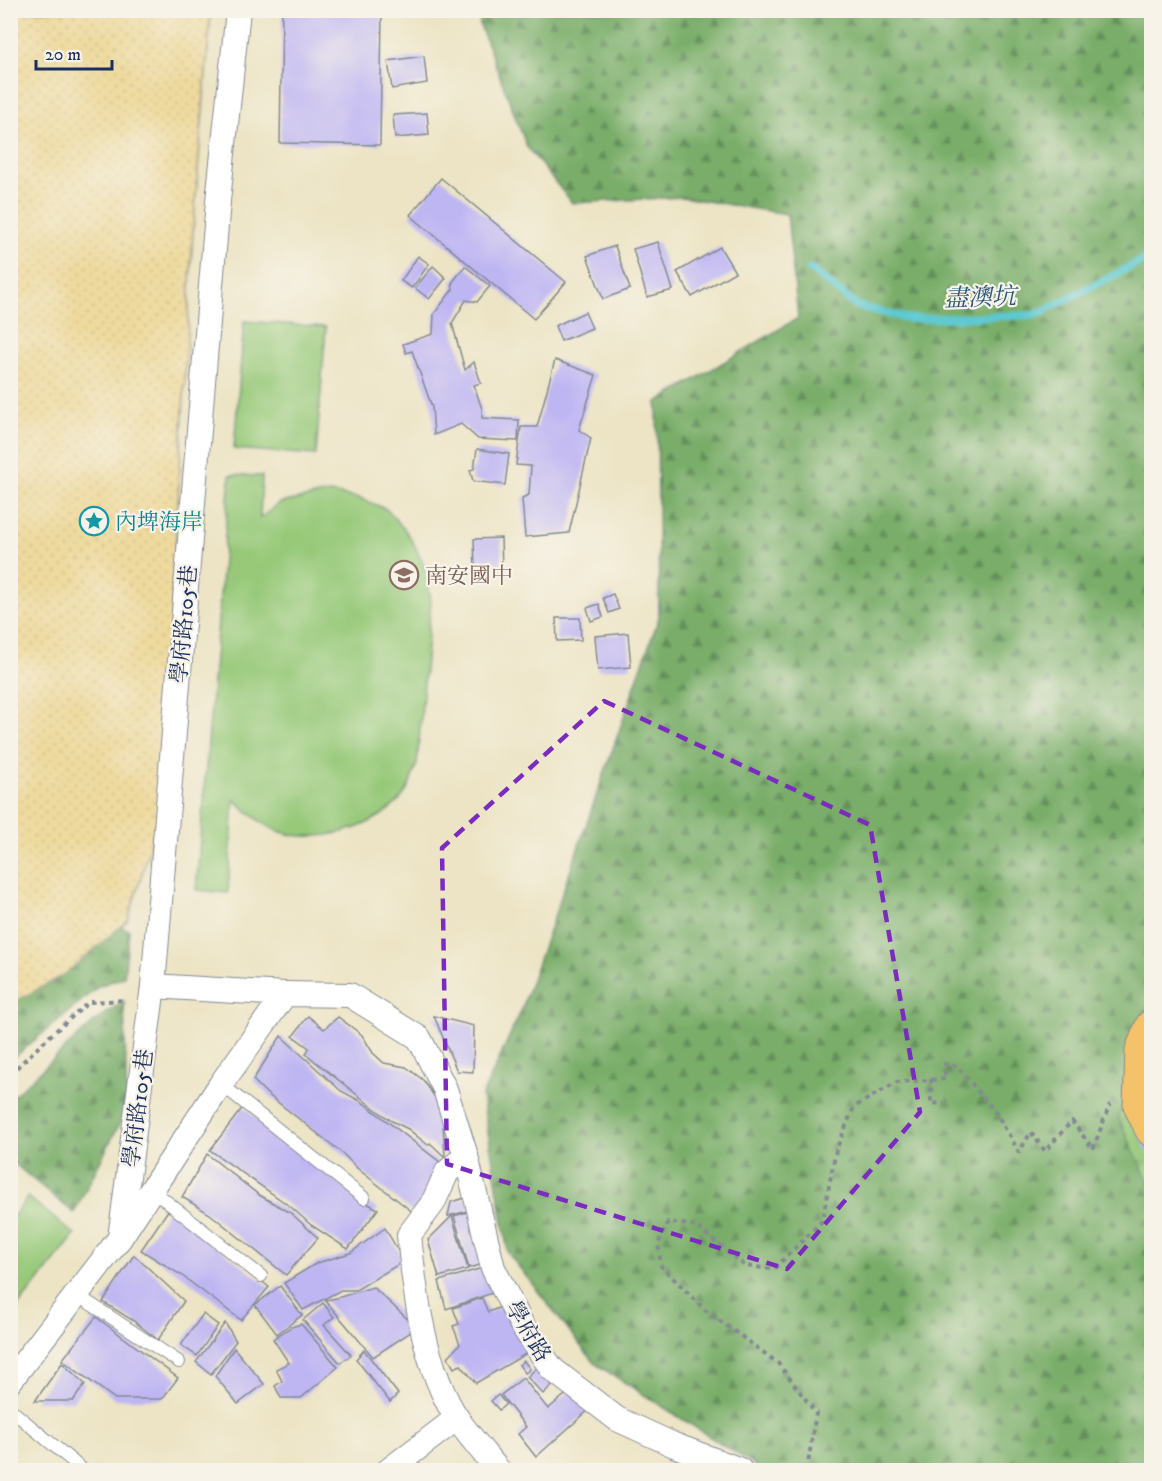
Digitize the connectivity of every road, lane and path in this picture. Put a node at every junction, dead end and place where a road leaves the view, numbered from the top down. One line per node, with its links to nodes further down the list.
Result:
1 (238, 10): 2 (street, 學府路105巷)
2 (152, 993): 3 (street, 學府路); 5 (path); 14 (street, 學府路105巷)
3 (285, 994): 7 (street); 11 (street, 學府路)
4 (1152, 1026): 10 (main road)
5 (10, 1074)
6 (931, 1079): 8 (path); 9 (path); 25 (path)
7 (221, 1084): 12 (street); 13 (lane)
8 (1112, 1099)
9 (944, 1104)
10 (1152, 1130)
11 (466, 1156): 20 (street); 24 (street, 學府路)
12 (152, 1190): 14 (street); 15 (lane)
13 (364, 1198)
14 (120, 1238): 16 (street)
15 (261, 1276)
16 (77, 1294): 17 (lane); 18 (street)
17 (179, 1362)
18 (10, 1381)
19 (10, 1409): 21 (lane)
20 (458, 1418): 22 (street); 23 (street)
21 (83, 1470)
22 (389, 1470)
23 (498, 1470)
24 (740, 1470)
25 (807, 1470)

